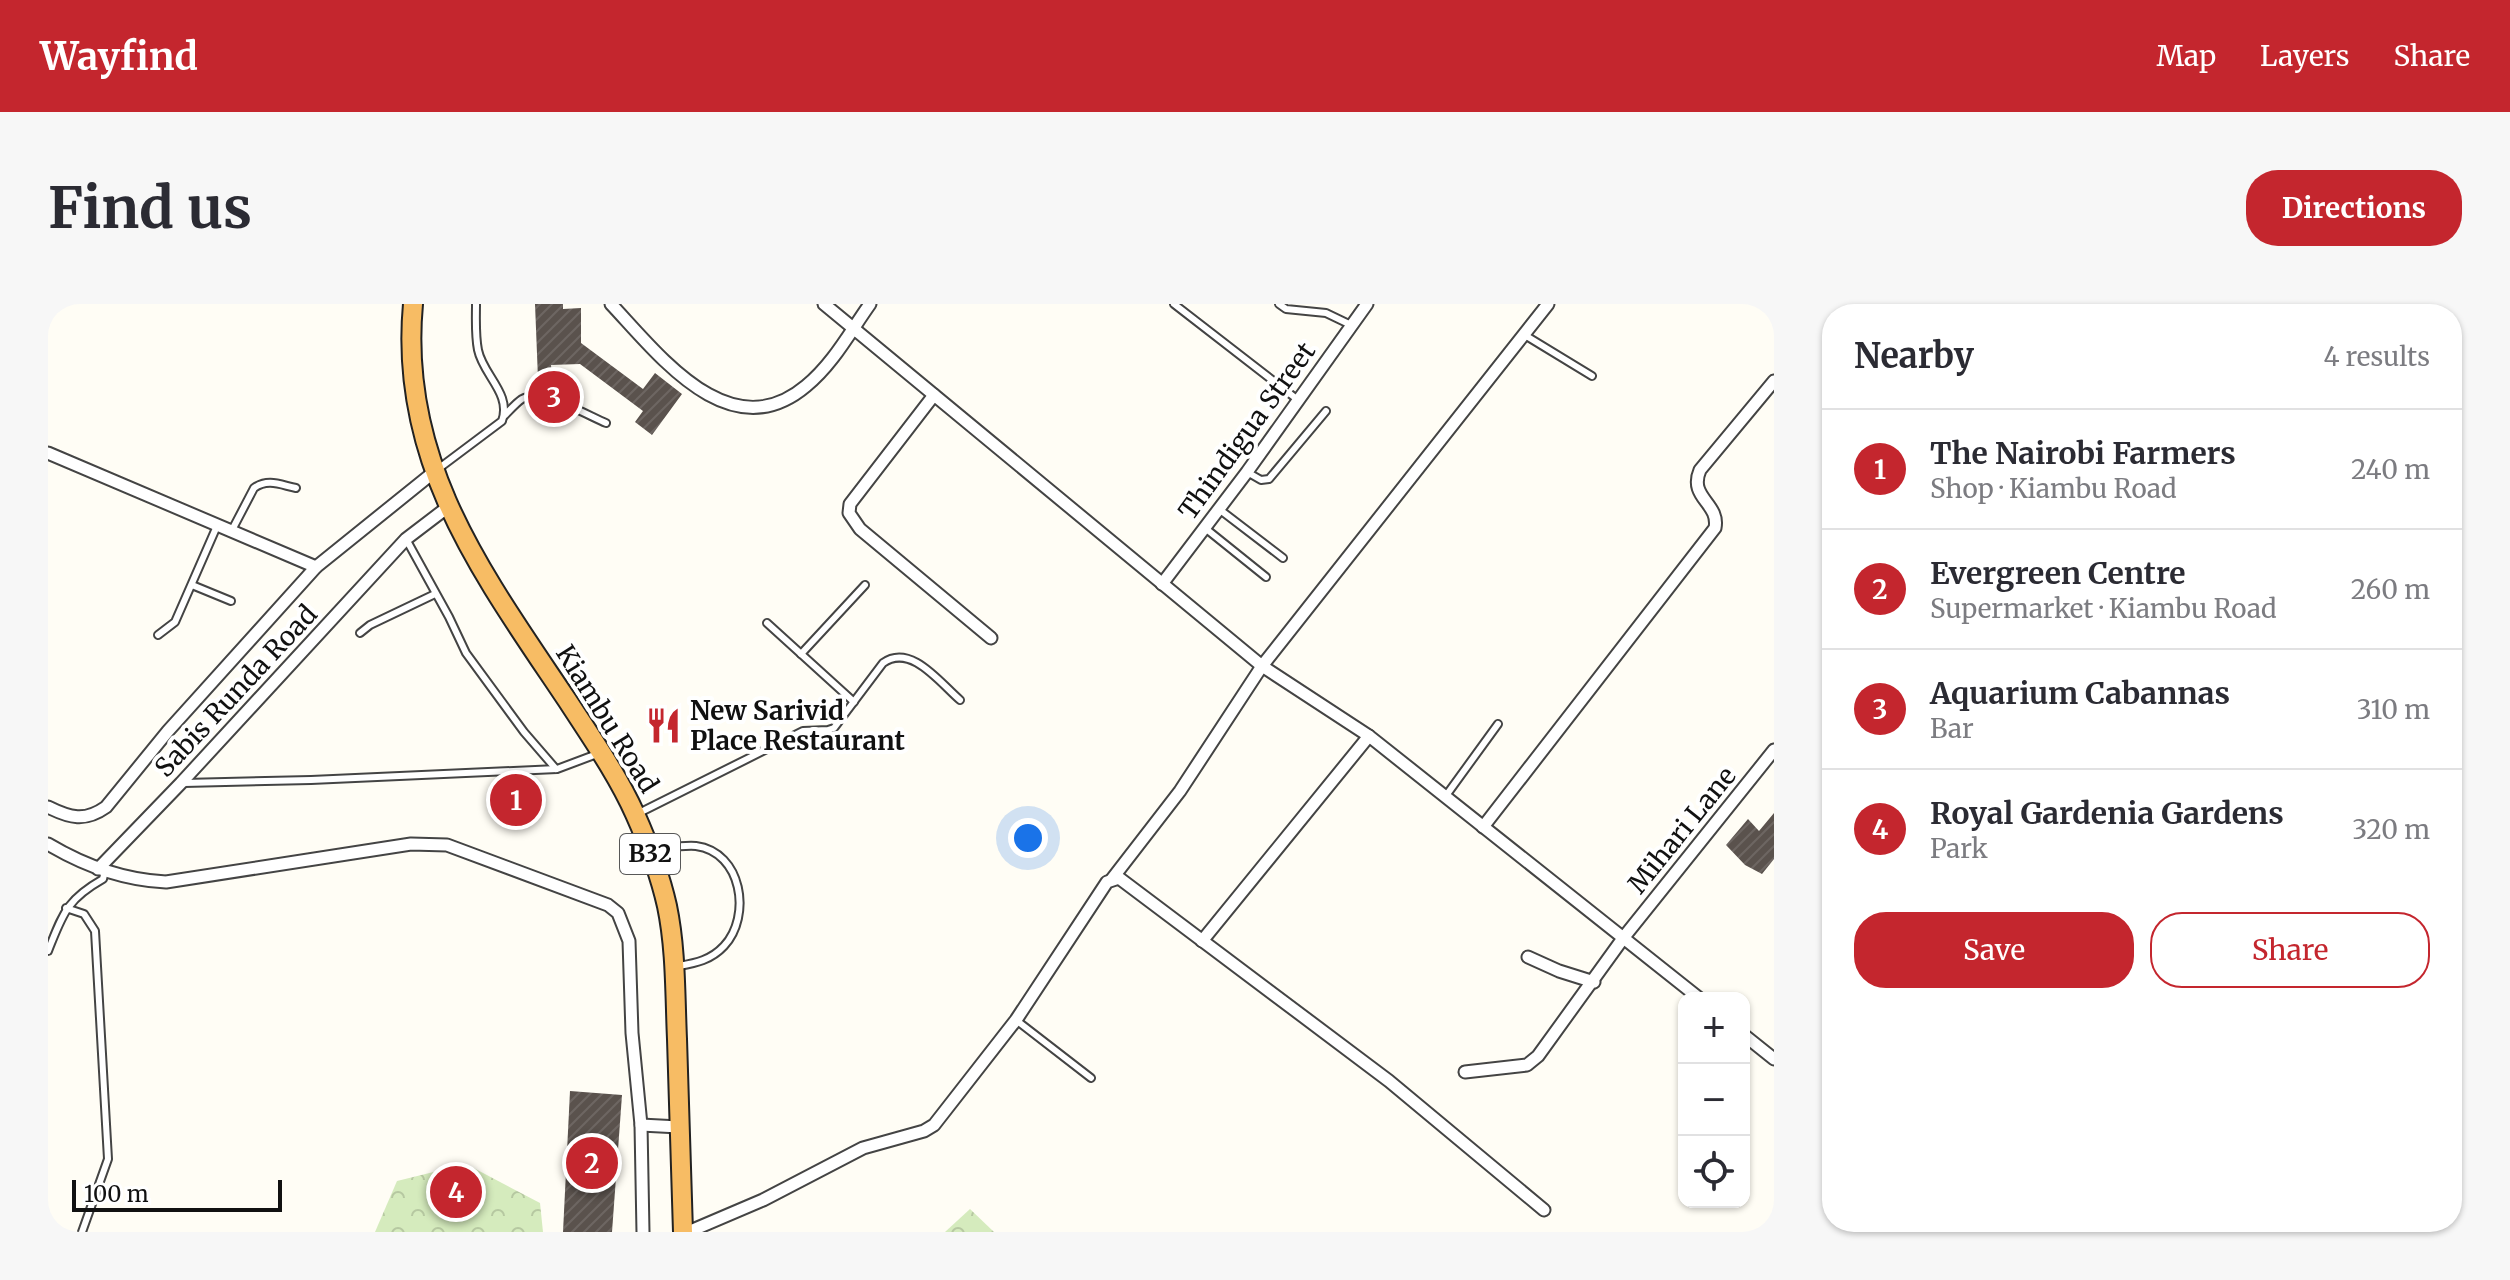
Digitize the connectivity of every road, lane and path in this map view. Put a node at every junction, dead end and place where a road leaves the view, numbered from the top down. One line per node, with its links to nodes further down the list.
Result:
1 (413, 304): 21 (highway, Kiambu Road / B32)
2 (476, 304): 18 (lane)
3 (611, 304): 11 (street)
4 (824, 304): 11 (street)
5 (870, 304): 11 (street)
6 (1174, 304): 16 (lane)
7 (1279, 304): 10 (lane)
8 (1367, 304): 10 (street, Thindigua Street)
9 (1548, 304): 12 (street)
10 (1351, 325): 16 (street, Thindigua Street)
11 (853, 328): 15 (street)
12 (1523, 334): 13 (lane); 43 (street)
13 (1592, 376)
14 (1774, 381): 55 (street)
15 (934, 395): 33 (street); 41 (street)
16 (1298, 400): 22 (street, Thindigua Street)
17 (1326, 411): 22 (lane)
18 (504, 416): 19 (lane); 21 (lane)
19 (606, 423)
20 (48, 453): 26 (street)
21 (434, 472): 24 (highway, Kiambu Road / B32); 31 (street)
22 (1247, 472): 25 (street, Thindigua Street)
23 (296, 488): 28 (lane)
24 (448, 507): 29 (street, Sabis Runda Road); 49 (highway, Kiambu Road / B32)
25 (1219, 509): 27 (street, Thindigua Street); 30 (lane)
26 (217, 526): 28 (street); 34 (lane)
27 (1205, 528): 32 (lane); 33 (street, Thindigua Street)
28 (231, 532): 31 (street)
29 (406, 539): 36 (lane); 51 (street, Sabis Runda Road)
30 (1283, 558)
31 (316, 567): 53 (street)
32 (1266, 577)
33 (1162, 584): 43 (street)
34 (192, 585): 37 (lane); 40 (lane)
35 (865, 585): 42 (lane)
36 (435, 594): 39 (lane); 50 (lane)
37 (231, 601)
38 (767, 623): 42 (lane)
39 (360, 633)
40 (158, 635)
41 (991, 638)
42 (801, 654): 45 (lane)
43 (1262, 666): 47 (street); 59 (street)
44 (960, 700): 45 (lane)
45 (854, 702): 54 (lane)
46 (1498, 724): 52 (lane)
47 (1369, 736): 52 (street); 62 (street)
48 (1774, 750): 61 (street, Mihari Lane)
49 (601, 753): 50 (lane); 54 (highway, Kiambu Road / B32)
50 (557, 769): 51 (lane)
51 (181, 783): 58 (street, Sabis Runda Road)
52 (1445, 797): 55 (street)
53 (48, 807)
54 (635, 815): 57 (highway, Kiambu Road / B32)
55 (1483, 827): 61 (street)
56 (48, 844): 58 (street)
57 (648, 849): 65 (highway, Kiambu Road / B32); 65 (lane)
58 (102, 870): 60 (lane); 73 (street)
59 (1112, 879): 62 (street); 68 (street)
60 (66, 908): 63 (lane); 76 (lane)
61 (1624, 937): 66 (street, Mihari Lane); 67 (street)
62 (1202, 941): 75 (street)
63 (48, 951)
64 (1528, 957): 66 (street)
65 (674, 967): 74 (highway, Kiambu Road / B32)
66 (1594, 982): 71 (street, Mihari Lane)
67 (1692, 992)
68 (1016, 1020): 72 (lane); 78 (street)
69 (1750, 1040): 70 (street)
70 (1774, 1059)
71 (1465, 1072)
72 (1091, 1078)
73 (641, 1125): 74 (street); 77 (street)
74 (679, 1127): 78 (highway, Kiambu Road / B32)
75 (1544, 1210)
76 (82, 1232)
77 (643, 1232)
78 (686, 1232)

